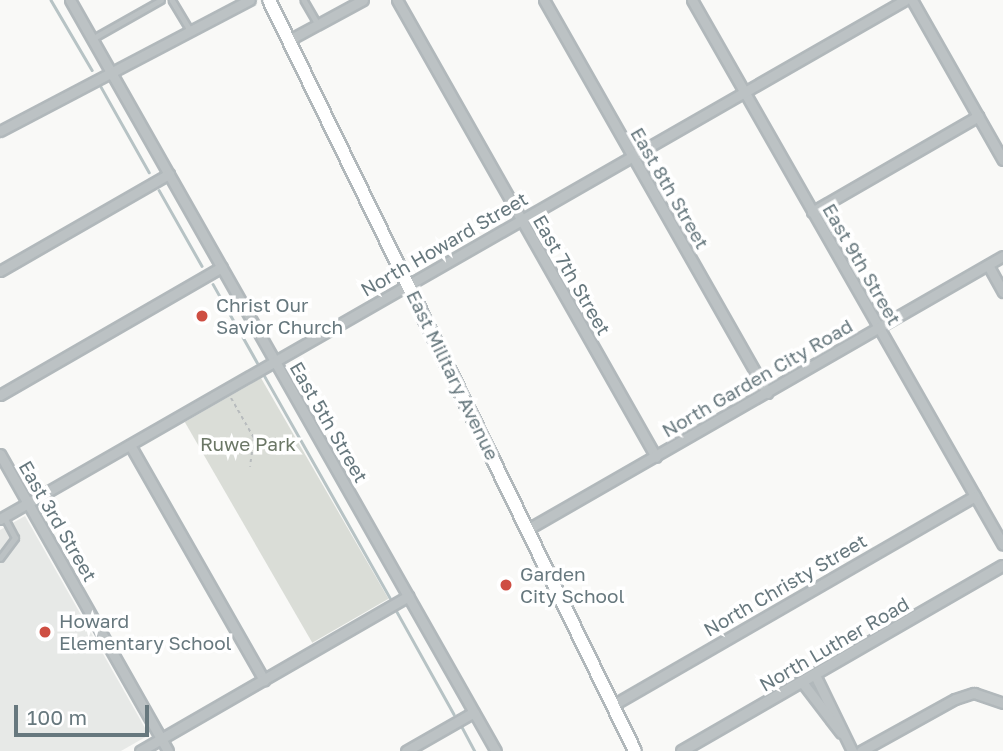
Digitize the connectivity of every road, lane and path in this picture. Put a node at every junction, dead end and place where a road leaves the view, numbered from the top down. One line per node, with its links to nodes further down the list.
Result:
1 (69, 0): 15 (street, East 5th Street)
2 (161, 0): 15 (lane)
3 (172, 0): 14 (lane)
4 (250, 0): 14 (street)
5 (270, 0): 16 (main road, East Military Avenue)
6 (304, 0): 13 (lane)
7 (363, 0): 13 (street)
8 (397, 0): 25 (street, East 7th Street)
9 (544, 0): 21 (street, East 8th Street)
10 (692, 0): 18 (street, East 9th Street)
11 (905, 0): 18 (street, North Howard Street)
12 (912, 0): 19 (street)
13 (318, 24): 16 (street)
14 (191, 32): 17 (street)
15 (92, 39): 17 (street, East 5th Street)
16 (289, 40): 30 (main road, East Military Avenue)
17 (109, 70): 20 (street); 23 (street, East 5th Street)
18 (745, 93): 21 (street, North Howard Street); 24 (street, East 9th Street)
19 (978, 116): 22 (street); 24 (street)
20 (0, 131)
21 (632, 157): 25 (street, North Howard Street); 34 (street, East 8th Street)
22 (1003, 160)
23 (169, 174): 28 (street, East 5th Street); 29 (street)
24 (812, 212): 32 (street, East 9th Street)
25 (520, 221): 30 (street, North Howard Street); 41 (street, East 7th Street)
26 (1003, 256): 27 (street, North Garden City Road)
27 (988, 265): 31 (street); 32 (street, North Garden City Road)
28 (222, 267): 33 (street, East 5th Street); 35 (street)
29 (0, 271)
30 (408, 284): 33 (street, North Howard Street); 46 (main road, East Military Avenue)
31 (1003, 292)
32 (879, 328): 34 (street, North Garden City Road); 43 (street, East 9th Street)
33 (274, 361): 39 (street, North Howard Street); 50 (street, East 5th Street)
34 (767, 393): 41 (street, North Garden City Road)
35 (0, 395)
36 (231, 397): 37 (path)
37 (254, 438): 38 (path); 42 (path)
38 (264, 438)
39 (130, 444): 44 (street, North Howard Street); 52 (street)
40 (0, 454): 44 (street, East 3rd Street)
41 (656, 457): 46 (street, North Garden City Road)
42 (250, 467)
43 (975, 496): 47 (street, East 9th Street); 55 (street, North Christy Street)
44 (28, 503): 45 (street, North Howard Street); 58 (street, East 3rd Street)
45 (2, 518): 48 (lane)
46 (528, 529): 55 (main road, East Military Avenue)
47 (1003, 545)
48 (0, 558)
49 (1003, 566): 51 (street, North Luther Road)
50 (408, 596): 52 (street); 56 (street, East 5th Street)
51 (815, 674): 53 (street, North Luther Road); 57 (street)
52 (264, 680): 58 (street)
53 (802, 682): 57 (street); 64 (street, North Luther Road)
54 (1003, 703): 66 (street)
55 (613, 705): 63 (main road, East Military Avenue)
56 (474, 712): 61 (street); 62 (street, East 5th Street)
57 (842, 734): 65 (street)
58 (162, 739): 59 (street); 60 (street, East 3rd Street)
59 (140, 751)
60 (169, 751)
61 (406, 751)
62 (496, 751)
63 (635, 751)
64 (682, 751)
65 (852, 751)
66 (861, 751)

